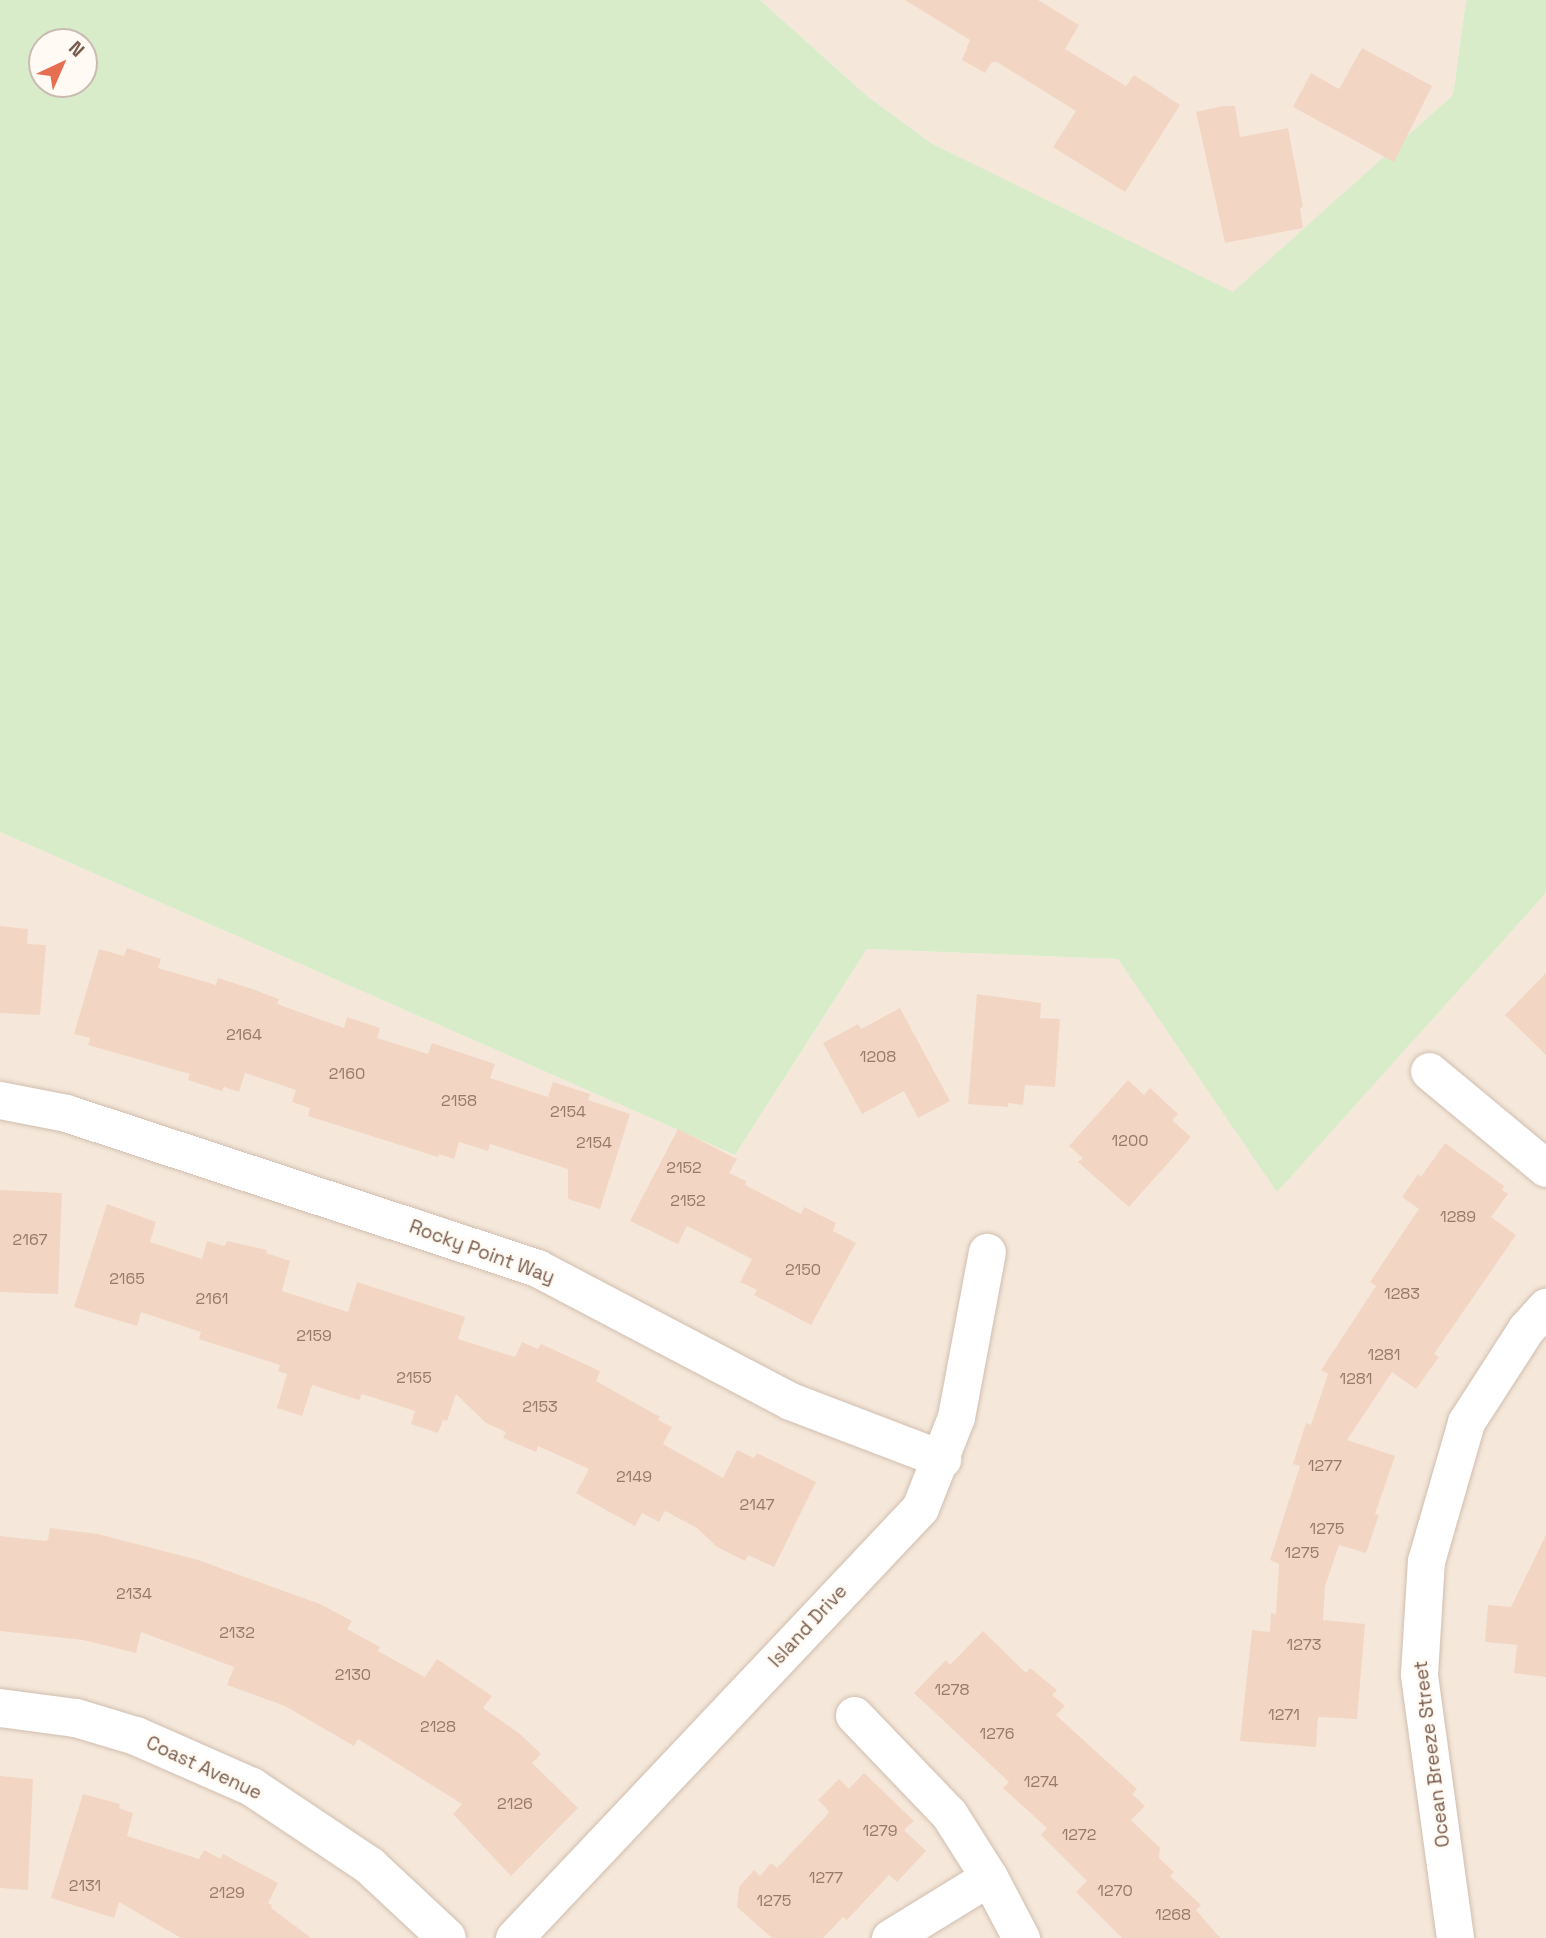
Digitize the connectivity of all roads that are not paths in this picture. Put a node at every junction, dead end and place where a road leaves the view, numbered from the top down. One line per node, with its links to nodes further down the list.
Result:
1 (1429, 1070): 3 (street)
2 (0, 1100): 6 (street, Rocky Point Way)
3 (1546, 1168)
4 (987, 1252): 6 (street, Island Drive)
5 (1546, 1307): 14 (street, Ocean Breeze Street)
6 (942, 1458): 11 (street, Island Drive)
7 (0, 1708): 10 (street, Coast Avenue)
8 (854, 1715): 9 (street)
9 (989, 1877): 12 (street); 13 (street)
10 (447, 1938)
11 (514, 1938)
12 (890, 1938)
13 (1021, 1938)
14 (1455, 1938)

